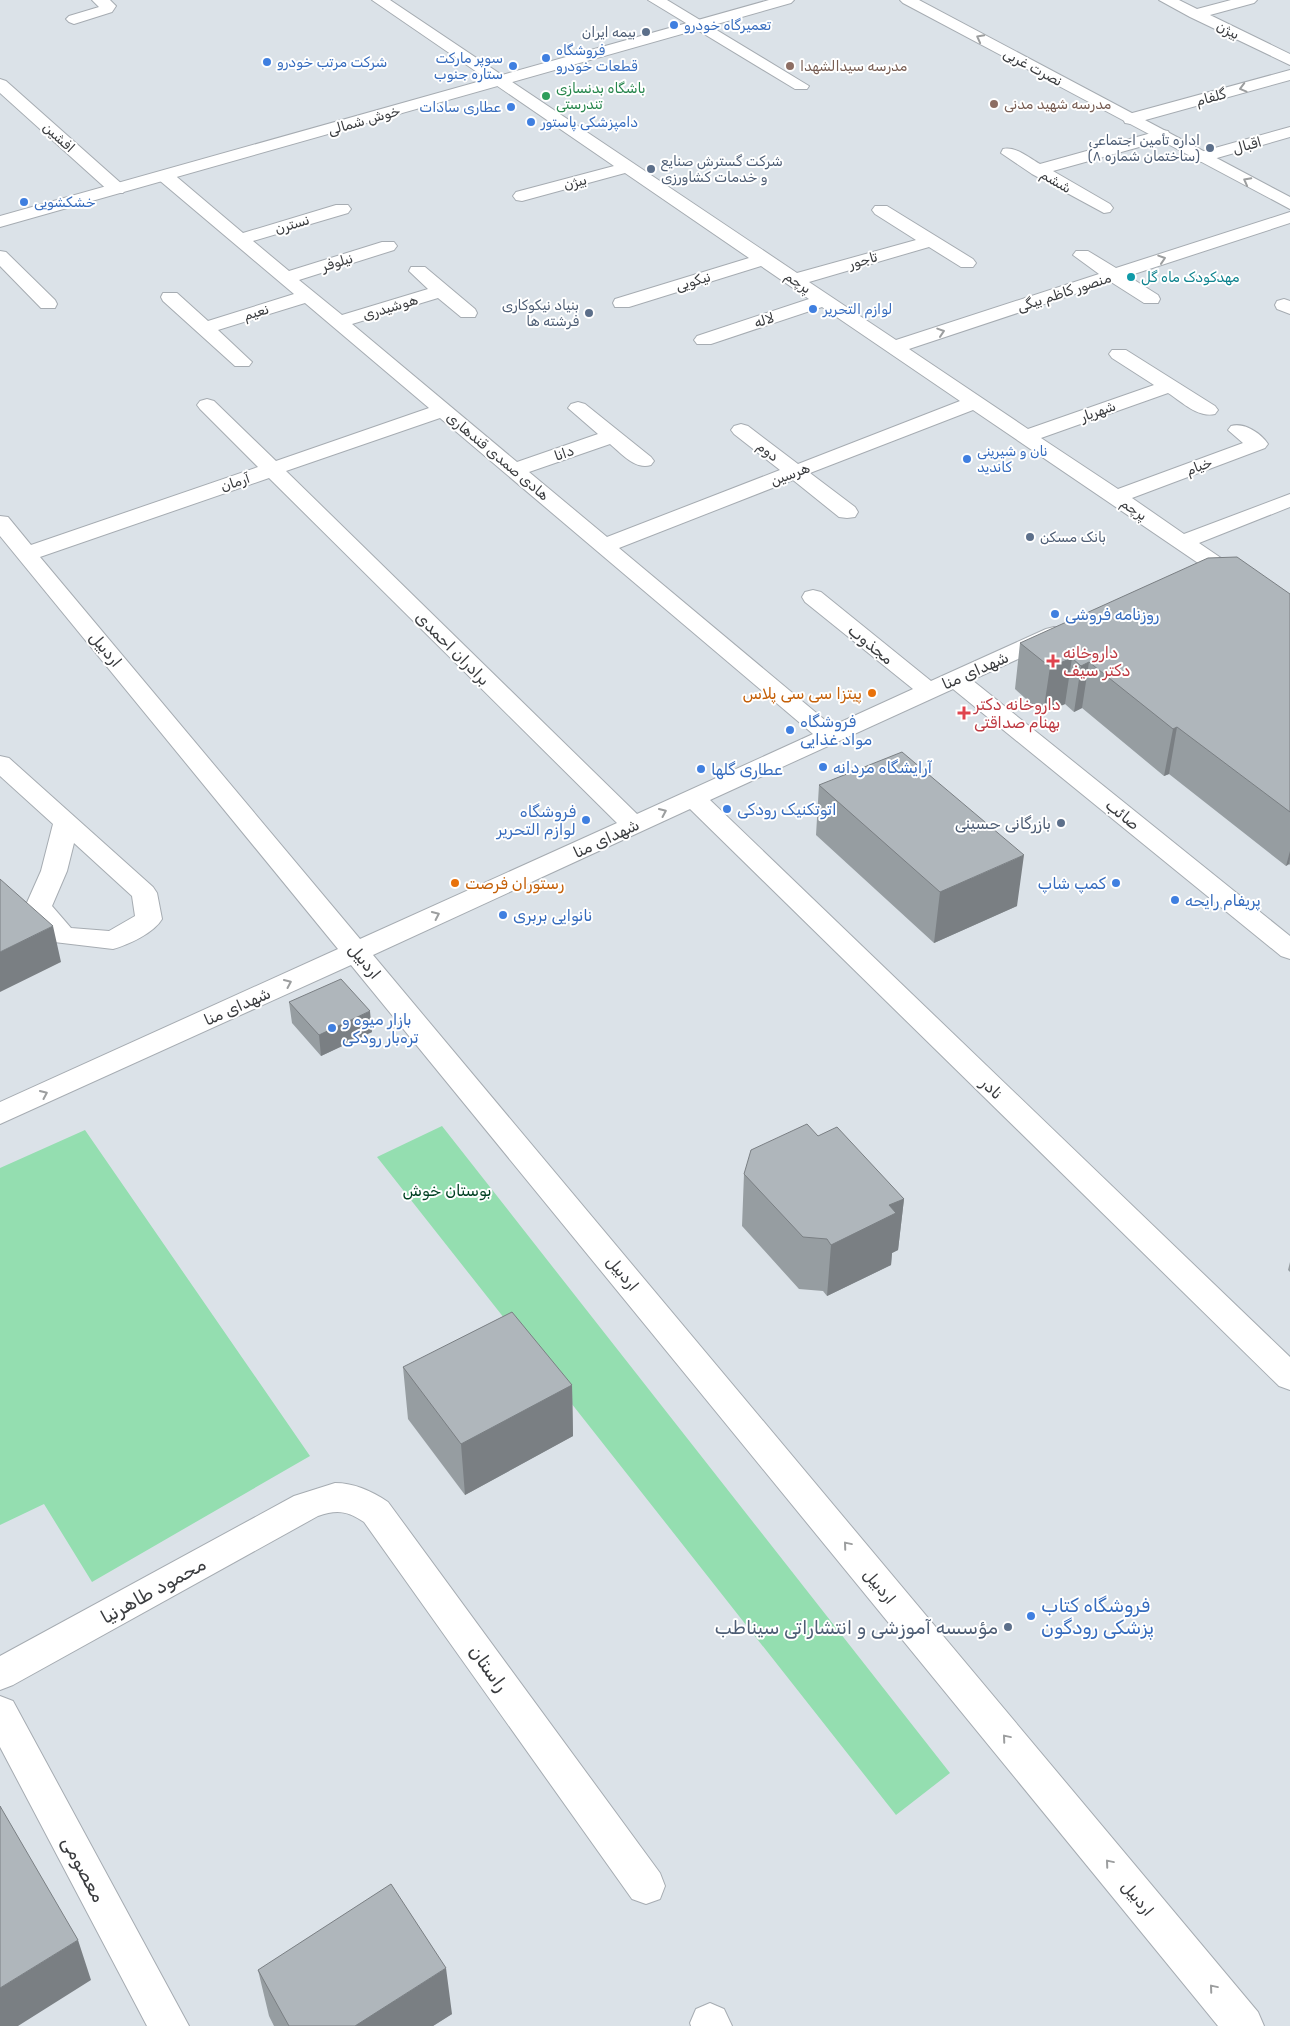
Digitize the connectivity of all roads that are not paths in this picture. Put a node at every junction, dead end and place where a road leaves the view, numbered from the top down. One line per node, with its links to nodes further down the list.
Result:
1 (380, 0): 13 (street, پرچم)
2 (656, 0): 10 (street)
3 (786, 0): 10 (street, خوش شمالی)
4 (908, 0): 16 (street, نصرت غربی, one-way to 4)
5 (1167, 0): 8 (street, بیژن)
6 (1249, 0): 8 (street)
7 (104, 3): 9 (street)
8 (1195, 14): 11 (street, بیژن)
9 (74, 19)
10 (698, 25): 13 (street, خوش شمالی); 15 (street)
11 (1290, 60)
12 (1290, 75): 16 (street, گلفام, one-way to 16)
13 (501, 81): 21 (street, پرچم); 23 (street, خوش شمالی)
14 (0, 84): 24 (street, افشین)
15 (801, 86)
16 (1131, 119): 18 (street, نصرت غربی)
17 (1290, 132): 20 (street, اقبال)
18 (1162, 135): 20 (street, نصرت غربی); 22 (street)
19 (1008, 153): 22 (street, ششم)
20 (1203, 157): 27 (street, نصرت غربی, one-way to 20)
21 (628, 167): 25 (street, بیژن); 39 (street, پرچم)
22 (1038, 170): 28 (street, ششم)
23 (165, 176): 24 (street, خوش شمالی); 34 (street, هادی صمدی قندهاری)
24 (117, 189): 33 (street, خوش شمالی)
25 (522, 196)
26 (326, 197): 29 (street)
27 (1290, 204)
28 (1104, 208)
29 (342, 209): 32 (street); 34 (street, نسترن)
30 (881, 210): 35 (street)
31 (1290, 217): 42 (street, منصور کاظم بیگی, one-way to 31)
32 (358, 220)
33 (0, 222)
34 (241, 239): 43 (street, هادی صمدی قندهاری)
35 (931, 240): 40 (street); 44 (street, تاجور)
36 (388, 246): 43 (street, نیلوفر)
37 (1082, 255): 42 (street)
38 (0, 256): 50 (street)
39 (764, 260): 44 (street, پرچم); 51 (street, نیکویی)
40 (967, 263)
41 (418, 271): 45 (street)
42 (1114, 275): 48 (street); 56 (street, منصور کاظم بیگی, one-way to 42)
43 (286, 278): 46 (street, هادی صمدی قندهاری)
44 (794, 280): 49 (street, پرچم)
45 (442, 291): 52 (street); 53 (street, هوشیدری)
46 (308, 296): 53 (street, هادی صمدی قندهاری); 54 (street, نعیم)
47 (170, 297): 54 (street)
48 (1151, 299)
49 (824, 300): 55 (street, لاله); 56 (street, پرچم)
50 (48, 304)
51 (638, 313)
52 (468, 314)
53 (339, 322): 63 (street, هادی صمدی قندهاری)
54 (204, 328): 58 (street)
55 (704, 340)
56 (894, 348): 60 (street, پرچم)
57 (1119, 354): 59 (street)
58 (242, 362)
59 (1170, 386): 64 (street); 68 (street, شهریار)
60 (976, 402): 68 (street, پرچم); 72 (street, هرسین)
61 (207, 405): 70 (street, برادران احمدی)
62 (578, 408): 67 (street)
63 (444, 410): 70 (street, آرمان); 71 (street, هادی صمدی قندهاری)
64 (1208, 410)
65 (741, 430): 72 (street, دوم)
66 (1238, 430): 73 (street, خیام)
67 (613, 436): 69 (street); 71 (street, دانا)
68 (1026, 436): 73 (street, پرچم)
69 (644, 461)
70 (272, 470): 79 (street, آرمان); 91 (street, برادران احمدی)
71 (514, 470): 78 (street, هادی صمدی قندهاری)
72 (795, 472): 75 (street, دوم); 78 (street, هرسین)
73 (1116, 498): 77 (street, پرچم)
74 (1290, 500): 77 (street)
75 (847, 512)
76 (0, 522): 79 (street, اردبیل)
77 (1183, 542): 80 (street, پرچم)
78 (604, 546): 87 (street, هادی صمدی قندهاری)
79 (27, 554): 93 (street, اردبیل)
80 (1212, 562): 81 (street); 83 (street, پرچم)
81 (1185, 574)
82 (813, 597): 86 (street, مجذوب)
83 (1290, 616)
84 (1079, 622): 85 (street, شهدای منا)
85 (956, 679): 86 (street, شهدای منا); 92 (street, صائب)
86 (929, 690): 87 (street, شهدای منا)
87 (830, 736): 89 (street, شهدای منا)
88 (0, 763): 90 (street)
89 (693, 798): 91 (street, شهدای منا, one-way to 89); 95 (street, نادر)
90 (66, 822): 90 (street)
91 (633, 826): 93 (street, شهدای منا, one-way to 91)
92 (1290, 950)
93 (357, 951): 94 (street, شهدای منا, one-way to 93); 101 (street, اردبیل, one-way to 93)
94 (0, 1114)
95 (1290, 1377)
96 (306, 1506): 97 (street, محمود طاهرنیا); 99 (street, راستان)
97 (0, 1674)
98 (0, 1712): 100 (street, معصومی)
99 (646, 1886)
100 (169, 2026)
101 (1244, 2026)

